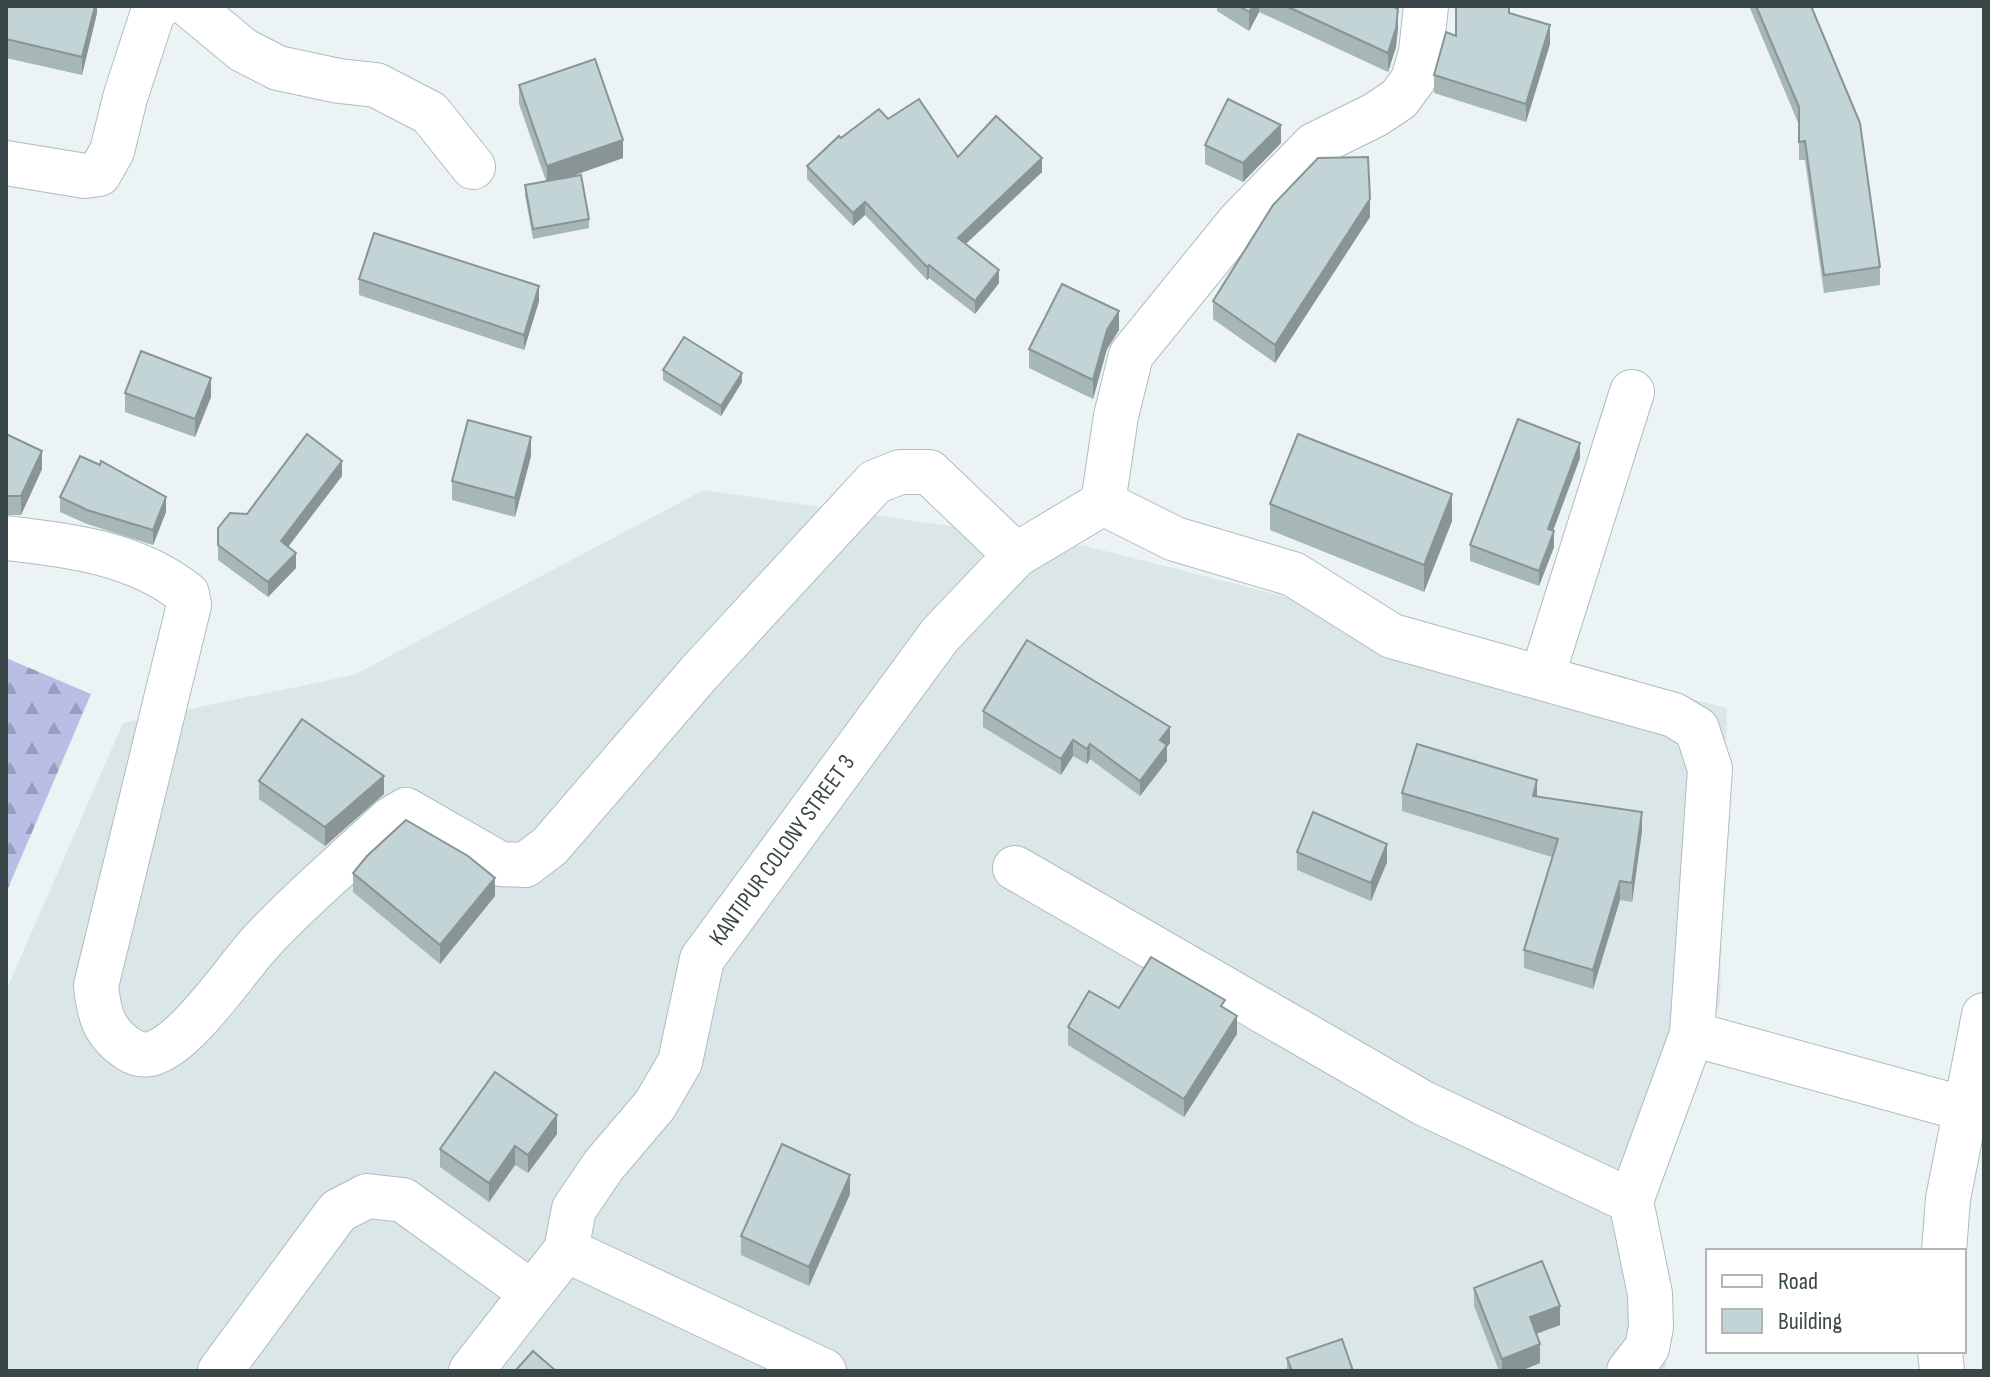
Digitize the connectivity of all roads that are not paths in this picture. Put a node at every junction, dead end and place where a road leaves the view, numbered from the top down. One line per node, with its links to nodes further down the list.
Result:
1 (160, 6): 4 (street)
2 (190, 6): 5 (street)
3 (1419, 9): 7 (street)
4 (6, 163)
5 (473, 167)
6 (1632, 392): 10 (street)
7 (1103, 503): 9 (street, KANTIPUR COLONY STREET 3); 10 (street)
8 (6, 538): 9 (street)
9 (1016, 555): 17 (street, KANTIPUR COLONY STREET 3)
10 (1542, 677): 13 (street)
11 (1015, 868): 15 (street)
12 (1984, 1015): 14 (street)
13 (1692, 1034): 14 (street); 15 (street)
14 (1965, 1109): 16 (street)
15 (1631, 1201): 22 (street)
16 (1944, 1249)
17 (566, 1250): 18 (street, KANTIPUR COLONY STREET 3); 21 (street)
18 (532, 1293): 19 (street); 20 (street, KANTIPUR COLONY STREET 3)
19 (220, 1371)
20 (471, 1371)
21 (824, 1371)
22 (1629, 1371)

